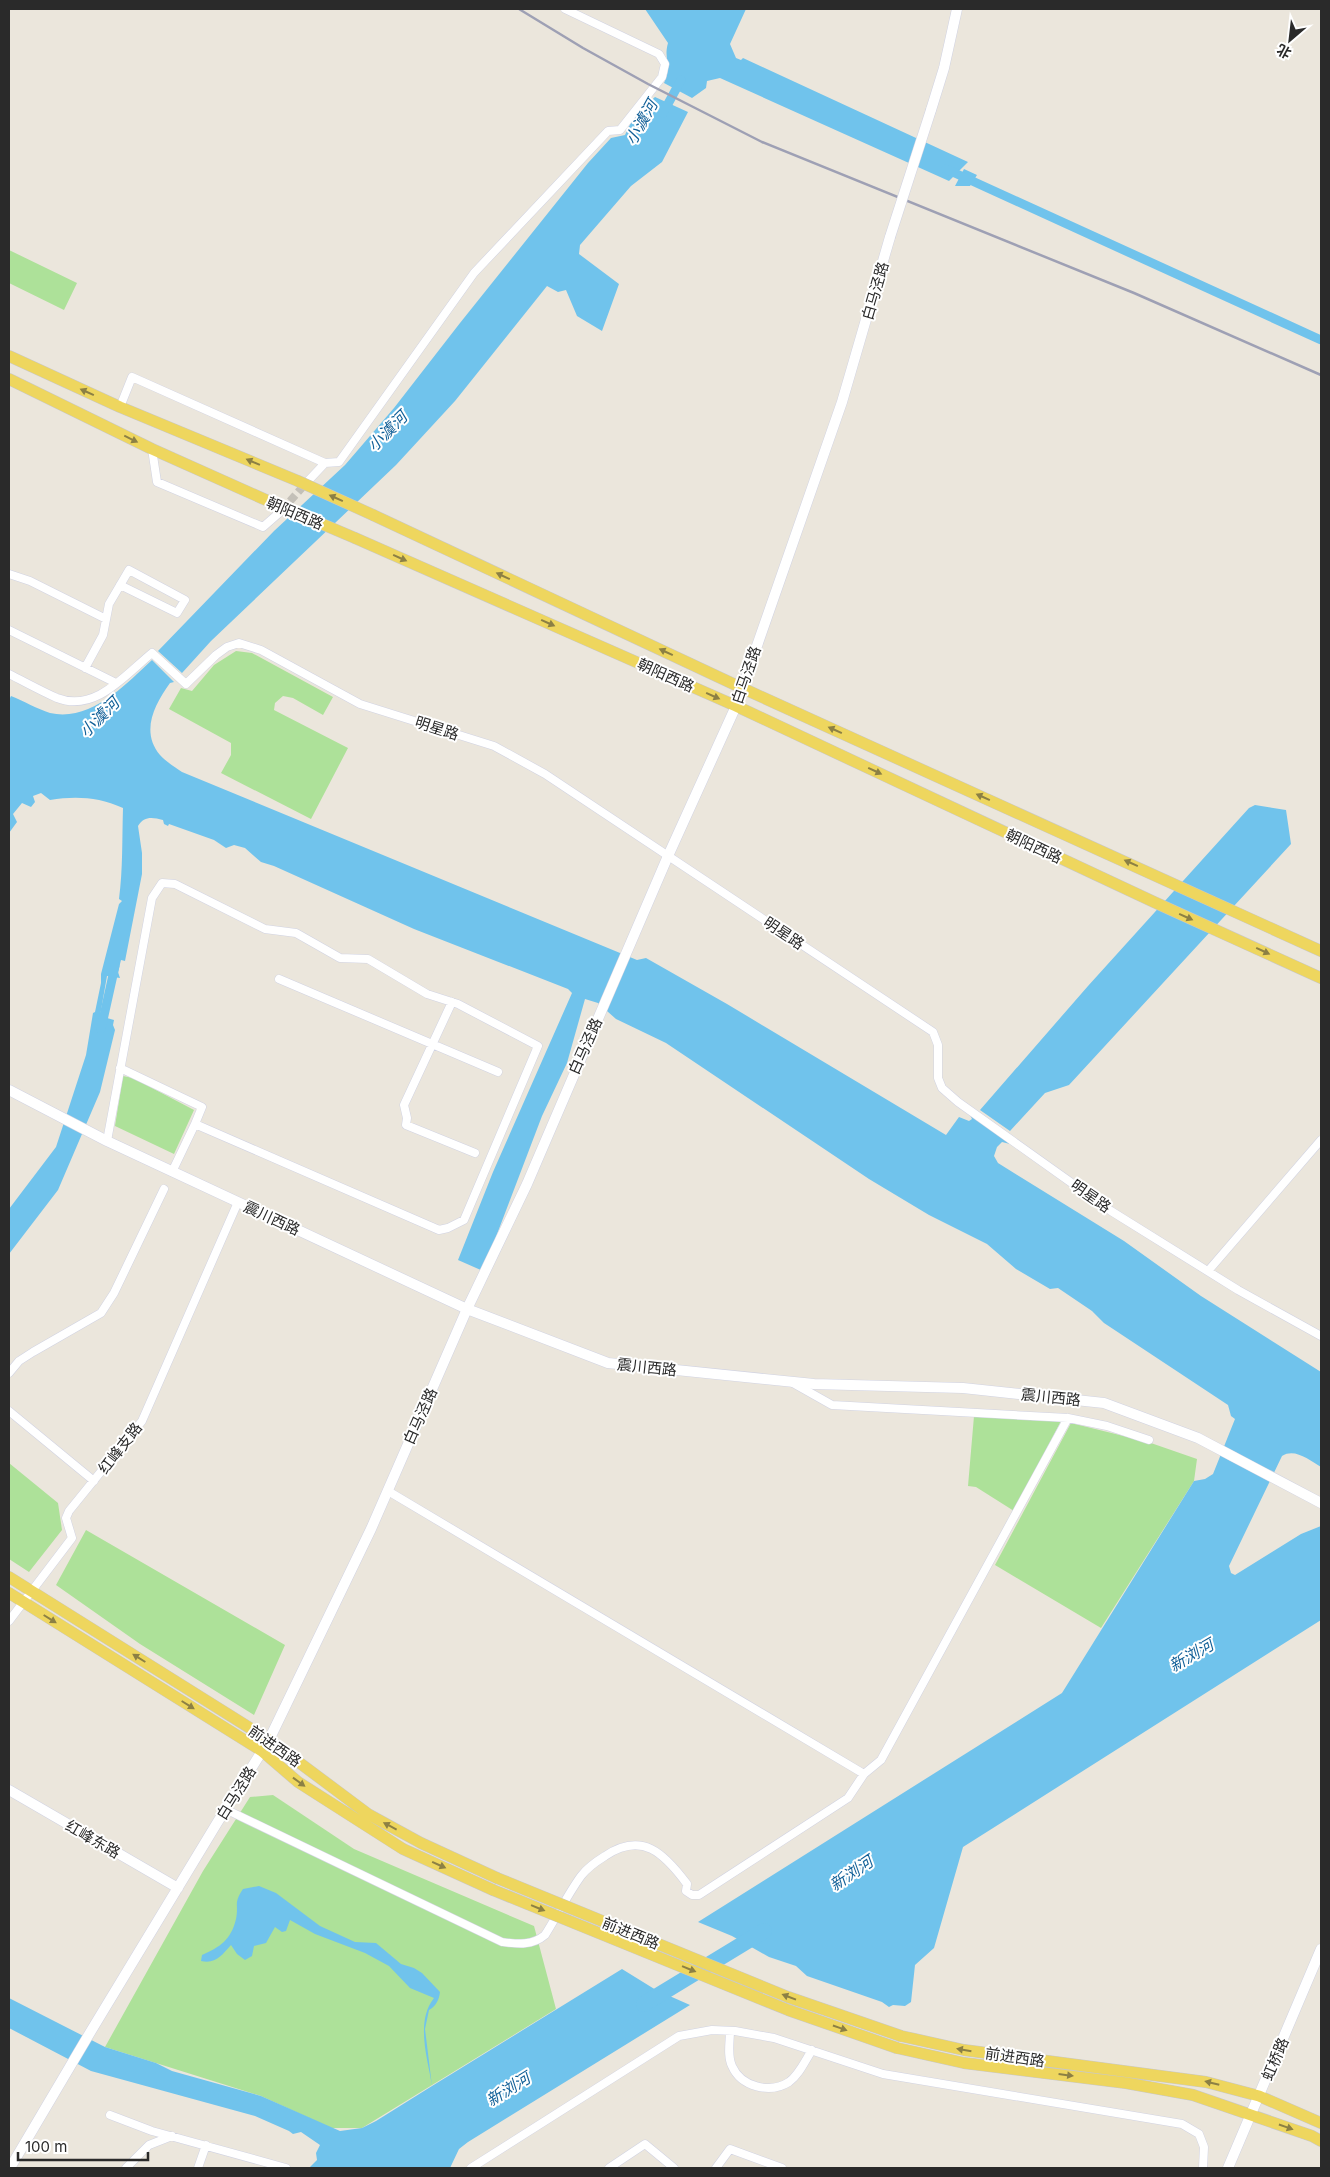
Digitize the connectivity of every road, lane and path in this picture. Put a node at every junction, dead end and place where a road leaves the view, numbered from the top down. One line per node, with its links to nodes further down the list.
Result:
1 (564, 9): 7 (street)
2 (957, 9): 17 (main road, 白马泾路, bridge)
3 (9, 356): 5 (main road, 朝阳西路, one-way to 3)
4 (9, 379): 6 (main road, 朝阳西路, one-way to 6)
5 (120, 406): 7 (street); 8 (main road, 朝阳西路, one-way to 5)
6 (152, 449): 9 (main road, 朝阳西路); 9 (street)
7 (325, 463): 8 (street)
8 (303, 481): 17 (main road, 朝阳西路, one-way to 8, bridge)
9 (277, 508): 18 (main road, 朝阳西路, one-way to 18, bridge)
10 (9, 574): 12 (street)
11 (120, 585): 11 (street); 12 (street)
12 (106, 619): 14 (street)
13 (9, 630): 14 (street)
14 (85, 668): 16 (street)
15 (9, 674): 16 (street)
16 (116, 683): 19 (street, 明星路)
17 (742, 688): 18 (main road, 白马泾路); 20 (main road, 朝阳西路, one-way to 17)
18 (736, 706): 19 (main road, 白马泾路); 21 (main road, 朝阳西路, one-way to 21)
19 (668, 856): 35 (street, 明星路); 36 (main road, 白马泾路)
20 (1321, 951)
21 (1321, 978)
22 (279, 979): 24 (street)
23 (452, 1002): 24 (street); 25 (street); 28 (street)
24 (433, 1044): 26 (street); 31 (street)
25 (120, 1068): 28 (street); 30 (street)
26 (498, 1072)
27 (9, 1090): 30 (main road, 震川西路)
28 (195, 1124): 32 (street)
29 (1321, 1140): 35 (street)
30 (107, 1141): 32 (main road, 震川西路)
31 (475, 1153)
32 (172, 1172): 34 (main road, 震川西路)
33 (164, 1189): 38 (street)
34 (238, 1202): 36 (main road, 震川西路); 43 (street, 红峰支路)
35 (1208, 1271): 37 (street, 明星路)
36 (467, 1310): 39 (main road, 震川西路); 44 (main road, 白马泾路)
37 (1321, 1336)
38 (9, 1373)
39 (789, 1381): 41 (street); 45 (main road, 震川西路)
40 (9, 1411): 43 (street)
41 (1068, 1418): 42 (street); 53 (street)
42 (1149, 1440)
43 (94, 1481): 47 (street, 红峰支路)
44 (388, 1491): 51 (main road, 白马泾路); 53 (street)
45 (1321, 1503)
46 (9, 1577): 47 (main road, 前进西路)
47 (30, 1590): 49 (street, 红峰支路); 51 (main road, 前进西路, one-way to 47)
48 (9, 1593): 49 (main road, 前进西路)
49 (23, 1602): 50 (street, 红峰支路); 52 (main road, 前进西路, one-way to 52)
50 (9, 1621)
51 (270, 1740): 52 (main road, 白马泾路); 60 (main road, 前进西路, one-way to 51, bridge)
52 (262, 1751): 55 (main road, 白马泾路); 62 (main road, 前进西路, one-way to 62, bridge)
53 (864, 1774): 55 (street)
54 (9, 1790): 56 (main road, 红峰东路)
55 (225, 1809): 56 (main road, 白马泾路)
56 (178, 1888): 67 (main road, 白马泾路)
57 (1321, 1948): 60 (main road, 虹桥路)
58 (730, 2031): 59 (street); 59 (street); 71 (street)
59 (812, 2050): 76 (street)
60 (1259, 2096): 62 (main road, 虹桥路); 63 (main road, 前进西路)
61 (110, 2115): 64 (street)
62 (1251, 2115): 65 (main road, 前进西路, one-way to 65); 77 (main road, 虹桥路)
63 (1321, 2123)
64 (173, 2136): 66 (street); 68 (street)
65 (1321, 2141)
66 (206, 2145): 69 (street); 70 (street)
67 (10, 2168)
68 (126, 2168)
69 (198, 2168)
70 (286, 2168)
71 (471, 2168)
72 (609, 2168): 73 (street)
73 (674, 2168)
74 (716, 2168): 75 (street)
75 (782, 2168)
76 (1203, 2168)
77 (1228, 2168)

